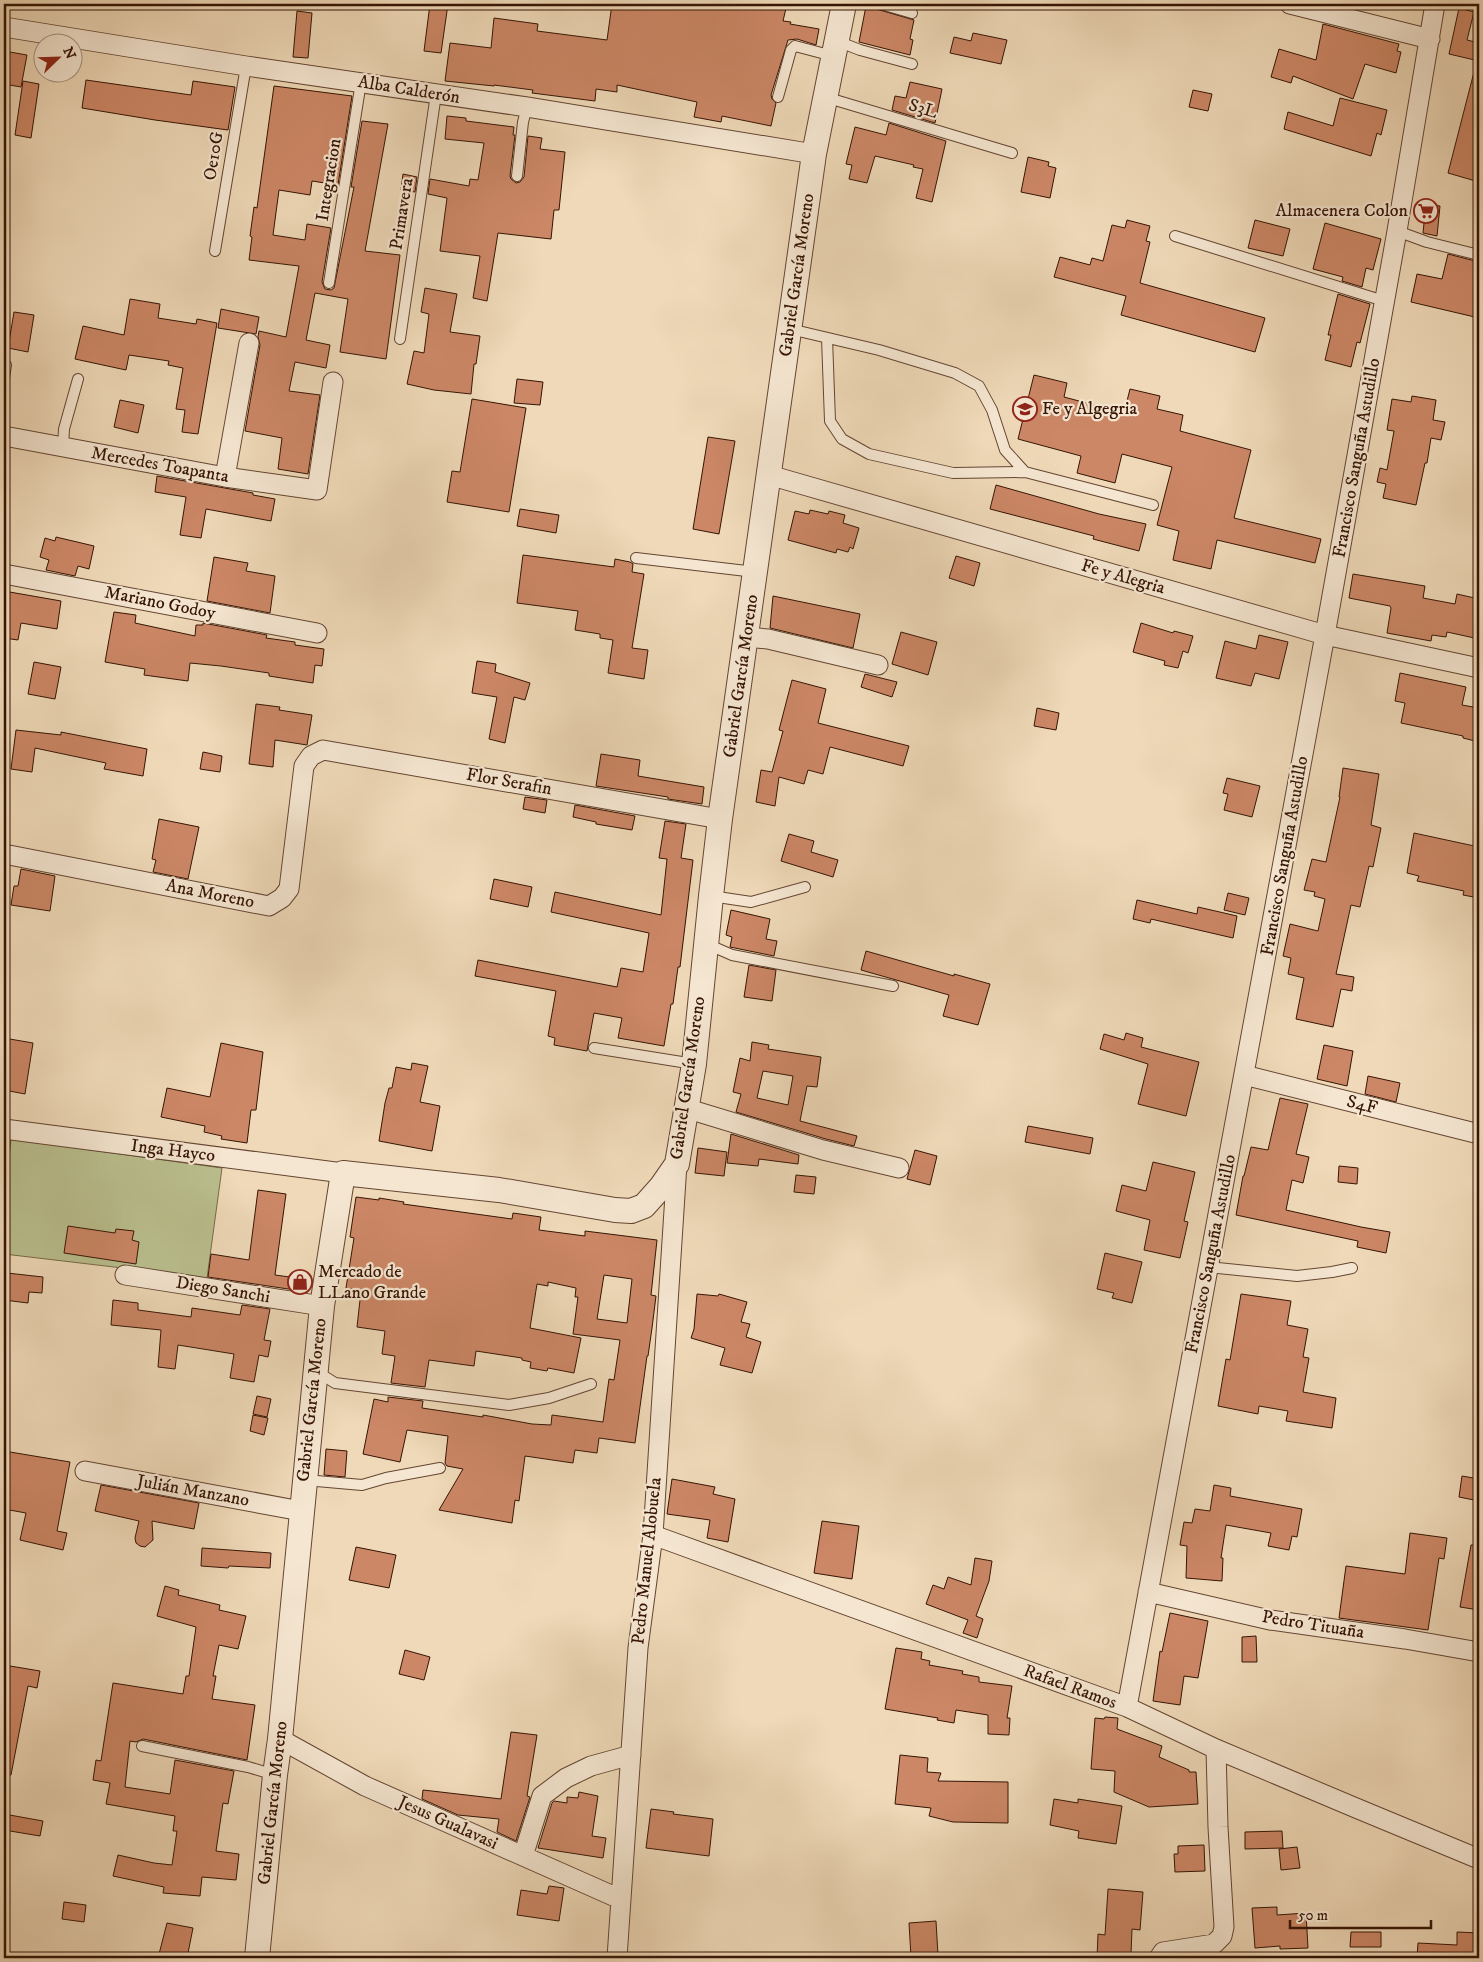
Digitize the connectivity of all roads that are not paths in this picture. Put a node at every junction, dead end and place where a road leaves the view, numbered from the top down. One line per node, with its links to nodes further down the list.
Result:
1 (844, 4): 10 (street, Gabriel García Moreno)
2 (882, 4): 7 (lane)
3 (1290, 4): 9 (street)
4 (1435, 4): 9 (street, Francisco Sanguña Astudillo)
5 (1474, 4): 6 (lane)
6 (1479, 6)
7 (912, 13)
8 (4, 26): 12 (street, Alba Calderón)
9 (1430, 38): 21 (street, Francisco Sanguña Astudillo)
10 (835, 48): 11 (lane); 15 (lane); 16 (street, Gabriel García Moreno)
11 (912, 64)
12 (246, 66): 13 (street, Alba Calderón); 23 (lane, Oe10G)
13 (361, 82): 14 (street, Alba Calderón); 25 (lane, Integracion)
14 (436, 94): 17 (street, Alba Calderón); 29 (lane, Primavera)
15 (778, 97)
16 (825, 97): 18 (lane, S3L); 19 (street, Gabriel García Moreno)
17 (527, 107): 19 (street, Alba Calderón); 20 (lane)
18 (1012, 153)
19 (814, 154): 27 (street, Gabriel García Moreno)
20 (517, 176)
21 (1397, 231): 24 (lane); 26 (street, Francisco Sanguña Astudillo)
22 (1175, 236): 26 (lane)
23 (215, 251)
24 (1479, 255)
25 (329, 283)
26 (1384, 301): 45 (street, Francisco Sanguña Astudillo)
27 (790, 329): 28 (lane); 38 (street, Gabriel García Moreno)
28 (827, 338): 37 (lane); 37 (lane)
29 (400, 339)
30 (249, 343): 39 (street)
31 (6, 364): 32 (lane)
32 (4, 378)
33 (78, 379): 36 (lane)
34 (333, 382): 39 (street, Mercedes Toapanta)
35 (4, 436): 36 (street, Mercedes Toapanta)
36 (63, 447): 39 (street, Mercedes Toapanta)
37 (1026, 472): 40 (lane)
38 (769, 475): 42 (street, Gabriel García Moreno); 45 (street, Fe y Alegria)
39 (225, 477)
40 (1153, 504)
41 (636, 558): 42 (lane)
42 (755, 572): 46 (street, Gabriel García Moreno)
43 (4, 574): 44 (street, Mariano Godoy)
44 (317, 632)
45 (1326, 635): 48 (street, Fe y Alegria); 58 (street, Francisco Sanguña Astudillo)
46 (746, 637): 47 (street); 50 (street, Gabriel García Moreno)
47 (878, 664)
48 (1479, 668)
49 (304, 766): 50 (street, Flor Serafin); 51 (street, Ana Moreno)
50 (720, 819): 53 (street, Gabriel García Moreno)
51 (4, 854)
52 (805, 887): 53 (lane)
53 (711, 896): 54 (street, Gabriel García Moreno)
54 (706, 944): 55 (lane); 57 (street, Gabriel García Moreno)
55 (893, 986)
56 (594, 1048): 57 (lane)
57 (694, 1064): 59 (street, Gabriel García Moreno)
58 (1244, 1075): 61 (street, S4F); 65 (street, Francisco Sanguña Astudillo)
59 (686, 1108): 62 (street, Gabriel García Moreno); 63 (street)
60 (4, 1128): 64 (street, Inga Hayco)
61 (1479, 1134)
62 (677, 1164): 64 (street, Gabriel García Moreno); 75 (street, Pedro Manuel Alobuela)
63 (899, 1168)
64 (342, 1173): 68 (street, Gabriel García Moreno)
65 (1208, 1267): 66 (lane); 76 (street, Francisco Sanguña Astudillo)
66 (1352, 1268)
67 (125, 1275): 68 (street, Diego Sanchi)
68 (322, 1306): 69 (street, Gabriel García Moreno)
69 (315, 1371): 70 (lane); 73 (street, Gabriel García Moreno)
70 (591, 1384)
71 (440, 1468): 73 (lane)
72 (85, 1471): 74 (street, Julián Manzano)
73 (304, 1480): 74 (street, Gabriel García Moreno)
74 (301, 1511): 79 (street, Gabriel García Moreno)
75 (653, 1534): 78 (street, Rafael Ramos); 82 (street, Pedro Manuel Alobuela)
76 (1148, 1592): 77 (street, Pedro Tituaña); 78 (street, Francisco Sanguña Astudillo)
77 (1479, 1652)
78 (1127, 1707): 81 (street, Rafael Ramos)
79 (280, 1739): 83 (street, Gabriel García Moreno); 84 (street, Jesus Gualavasi)
80 (142, 1746): 83 (lane)
81 (1216, 1748): 85 (street, Rafael Ramos); 89 (street)
82 (631, 1756): 84 (street); 86 (street, Pedro Manuel Alobuela)
83 (275, 1774): 87 (street, Gabriel García Moreno)
84 (523, 1856): 86 (street, Jesus Gualavasi)
85 (1479, 1858)
86 (620, 1899): 88 (street, Pedro Manuel Alobuela)
87 (257, 1958)
88 (617, 1958)
89 (1159, 1958)

